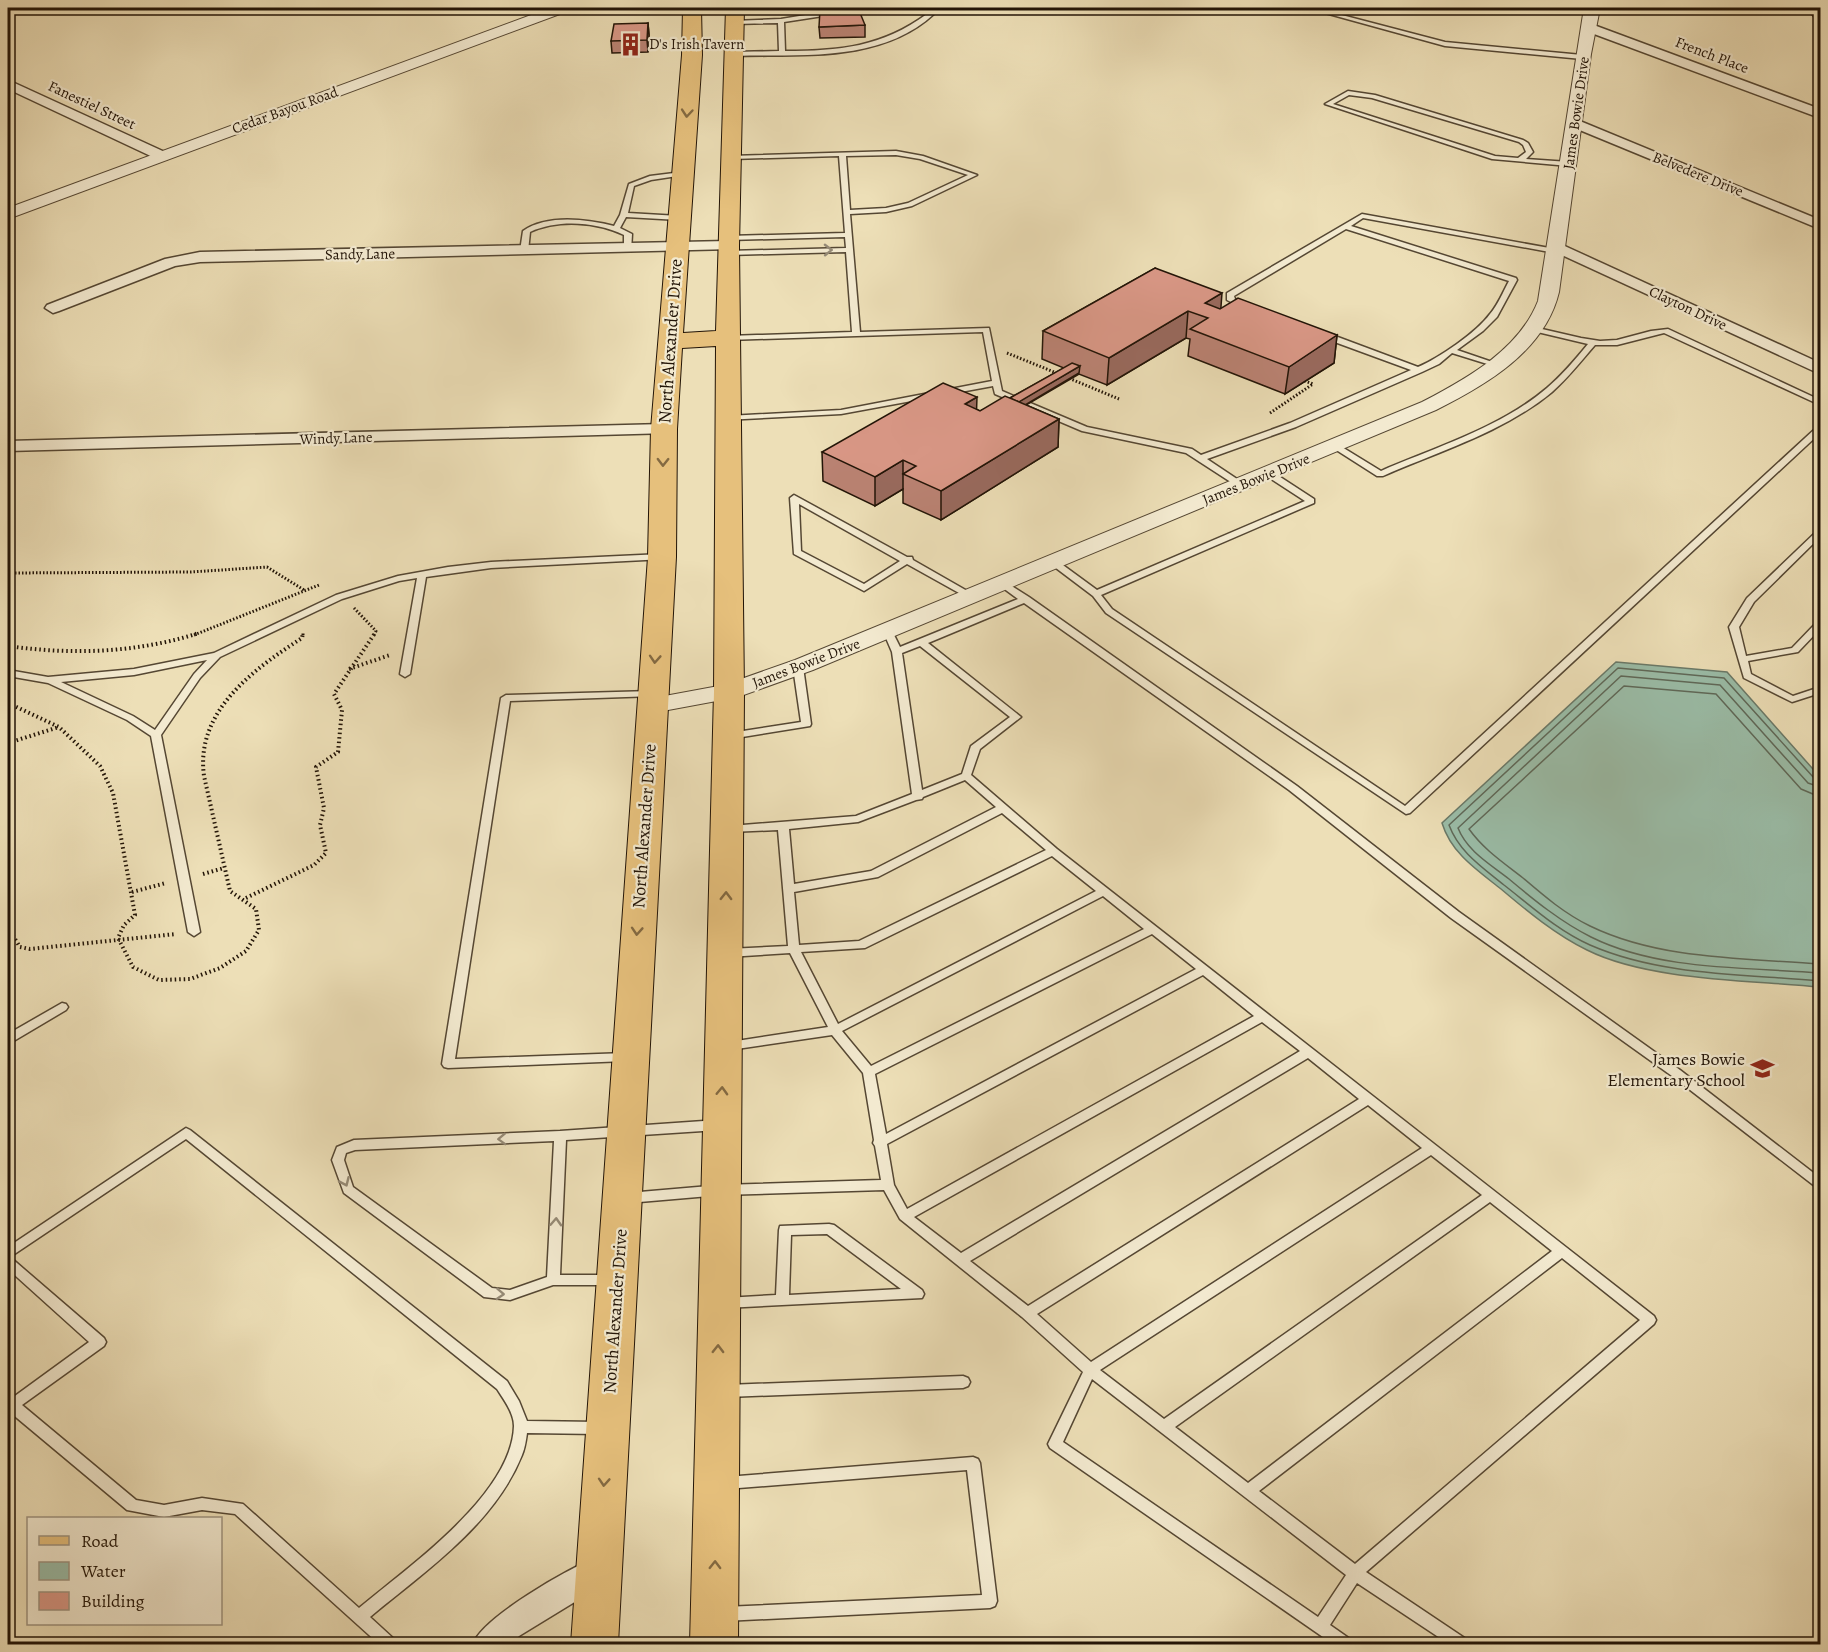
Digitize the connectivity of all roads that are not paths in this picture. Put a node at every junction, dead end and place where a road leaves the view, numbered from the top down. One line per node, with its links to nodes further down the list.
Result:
1 (563, 8): 16 (street, Cedar Bayou Road)
2 (692, 8): 10 (main road, North Alexander Drive)
3 (1310, 8): 11 (lane)
4 (1814, 8): 5 (street)
5 (1821, 15)
6 (1592, 18): 11 (street, James Bowie Drive); 13 (street, French Place)
7 (781, 21): 8 (lane); 9 (lane); 9 (lane)
8 (735, 28): 9 (lane); 10 (main road); 17 (main road)
9 (782, 52)
10 (692, 55): 20 (main road, North Alexander Drive, one-way to 20)
11 (1582, 57): 14 (street, James Bowie Drive)
12 (8, 84): 16 (street, Fanestiel Street)
13 (1821, 114)
14 (1575, 123): 19 (street, James Bowie Drive); 25 (street, Belvedere Drive)
15 (842, 154): 17 (lane); 21 (lane); 21 (lane)
16 (162, 156): 22 (street, Cedar Bayou Road)
17 (732, 158): 30 (main road)
18 (1521, 159): 18 (lane); 19 (lane)
19 (1569, 164): 33 (street, James Bowie Drive)
20 (682, 174): 23 (lane); 24 (main road, North Alexander Drive)
21 (846, 212): 28 (lane)
22 (8, 214)
23 (624, 215): 24 (lane); 27 (lane)
24 (679, 218): 31 (main road, North Alexander Drive)
25 (1821, 225)
26 (1344, 226): 33 (lane); 38 (lane); 45 (lane)
27 (616, 228): 32 (lane); 35 (lane)
28 (847, 235): 29 (lane); 34 (lane)
29 (794, 236): 30 (lane); 36 (lane)
30 (728, 246): 31 (street, Sandy Lane); 36 (lane); 42 (main road)
31 (676, 248): 32 (street, Sandy Lane); 43 (main road, North Alexander Drive)
32 (628, 249): 35 (street, Sandy Lane)
33 (1556, 249): 39 (street, James Bowie Drive); 47 (street, Clayton Drive)
34 (848, 250): 36 (lane, one-way to 34); 41 (lane)
35 (524, 251): 37 (street, Sandy Lane)
36 (793, 251)
37 (52, 308)
38 (1257, 310)
39 (1532, 328): 44 (lane); 46 (street, James Bowie Drive)
40 (1311, 330): 48 (lane)
41 (856, 334): 42 (lane); 49 (lane)
42 (728, 338): 43 (main road); 51 (main road)
43 (670, 341): 52 (main road, North Alexander Drive)
44 (1594, 342): 50 (lane); 54 (lane)
45 (1453, 351): 46 (lane); 48 (lane)
46 (1497, 365): 54 (street, James Bowie Drive)
47 (1821, 369)
48 (1419, 370): 56 (lane)
49 (994, 383): 51 (lane); 56 (lane)
50 (1821, 403)
51 (728, 418): 79 (main road)
52 (664, 429): 55 (street, Windy Lane); 60 (main road, North Alexander Drive, one-way to 60)
53 (1821, 429): 65 (lane)
54 (1334, 446): 57 (street, James Bowie Drive)
55 (8, 447)
56 (1202, 458): 58 (lane)
57 (1268, 473): 58 (street, James Bowie Drive); 65 (lane)
58 (1240, 485): 62 (street, James Bowie Drive)
59 (1821, 532): 73 (lane)
60 (662, 557): 63 (lane); 80 (main road, North Alexander Drive, one-way to 80)
61 (909, 559): 61 (lane); 66 (lane)
62 (1053, 562): 64 (street, James Bowie Drive); 65 (lane)
63 (422, 575): 72 (lane); 76 (lane)
64 (1002, 583): 66 (street, James Bowie Drive); 67 (lane)
65 (1096, 594)
66 (971, 596): 69 (street, James Bowie Drive)
67 (1026, 599): 70 (lane); 110 (lane)
68 (1821, 624): 73 (lane)
69 (888, 631): 71 (lane); 74 (street, James Bowie Drive)
70 (921, 642): 71 (lane); 83 (lane)
71 (897, 652): 84 (lane)
72 (217, 655): 77 (lane); 81 (lane)
73 (1743, 659): 78 (lane)
74 (798, 667): 79 (street, James Bowie Drive); 82 (lane)
75 (8, 672): 77 (lane)
76 (405, 674)
77 (48, 680): 81 (lane)
78 (1821, 690)
79 (729, 692): 80 (street, James Bowie Drive); 82 (main road)
80 (652, 699): 102 (main road, North Alexander Drive, one-way to 102); 102 (lane)
81 (156, 735): 92 (lane)
82 (728, 736): 87 (main road)
83 (966, 776): 84 (lane); 85 (lane)
84 (918, 797): 86 (lane)
85 (1003, 808): 88 (lane); 89 (lane)
86 (783, 826): 87 (lane); 89 (lane)
87 (727, 829): 94 (main road, one-way to 87)
88 (1053, 851): 90 (lane); 93 (lane)
89 (788, 889): 93 (lane)
90 (1104, 891): 91 (lane); 98 (lane)
91 (1153, 929): 95 (lane); 103 (lane)
92 (194, 932)
93 (794, 949): 94 (lane); 98 (lane)
94 (725, 954): 100 (main road)
95 (1204, 970): 97 (lane); 108 (lane)
96 (62, 1006): 99 (lane)
97 (1263, 1016): 101 (lane); 115 (lane)
98 (835, 1030): 100 (lane); 103 (lane)
99 (8, 1039)
100 (723, 1047): 105 (main road, one-way to 100)
101 (1308, 1052): 104 (lane); 118 (lane)
102 (630, 1057): 106 (main road, North Alexander Drive)
103 (869, 1072): 108 (lane)
104 (1368, 1099): 109 (lane); 124 (lane)
105 (721, 1125): 106 (lane); 112 (main road)
106 (625, 1132): 107 (lane); 114 (main road, North Alexander Drive)
107 (560, 1136): 120 (lane, one-way to 107); 120 (lane, one-way to 120)
108 (879, 1143): 111 (lane)
109 (1431, 1149): 113 (lane); 125 (lane)
110 (1821, 1184)
111 (888, 1185): 112 (lane); 115 (lane)
112 (721, 1190): 114 (lane); 123 (main road)
113 (1491, 1195): 116 (lane); 130 (lane)
114 (622, 1199): 121 (main road, North Alexander Drive)
115 (904, 1216): 118 (lane)
116 (1562, 1251): 133 (lane); 135 (lane)
117 (8, 1253): 129 (lane)
118 (960, 1260): 124 (lane)
119 (8, 1263): 128 (lane)
120 (553, 1280): 121 (lane)
121 (616, 1280): 131 (main road, North Alexander Drive)
122 (782, 1300): 122 (lane); 123 (lane)
123 (719, 1303): 127 (main road, one-way to 123)
124 (1027, 1313): 125 (lane)
125 (1090, 1370): 130 (lane); 137 (lane)
126 (963, 1382): 127 (lane)
127 (718, 1391): 132 (main road)
128 (10, 1407): 136 (lane)
129 (521, 1426): 131 (lane); 136 (lane)
130 (1164, 1426): 133 (lane)
131 (607, 1429): 134 (main road, North Alexander Drive, one-way to 134)
132 (716, 1484): 138 (main road, one-way to 132); 138 (lane)
133 (1248, 1491): 135 (lane)
134 (598, 1571): 140 (street); 141 (main road, North Alexander Drive)
135 (1355, 1573): 137 (lane); 143 (lane)
136 (359, 1617): 139 (lane)
137 (1320, 1627): 142 (lane)
138 (714, 1629)
139 (390, 1644)
140 (489, 1644)
141 (594, 1644)
142 (1345, 1644)
143 (1461, 1644)

